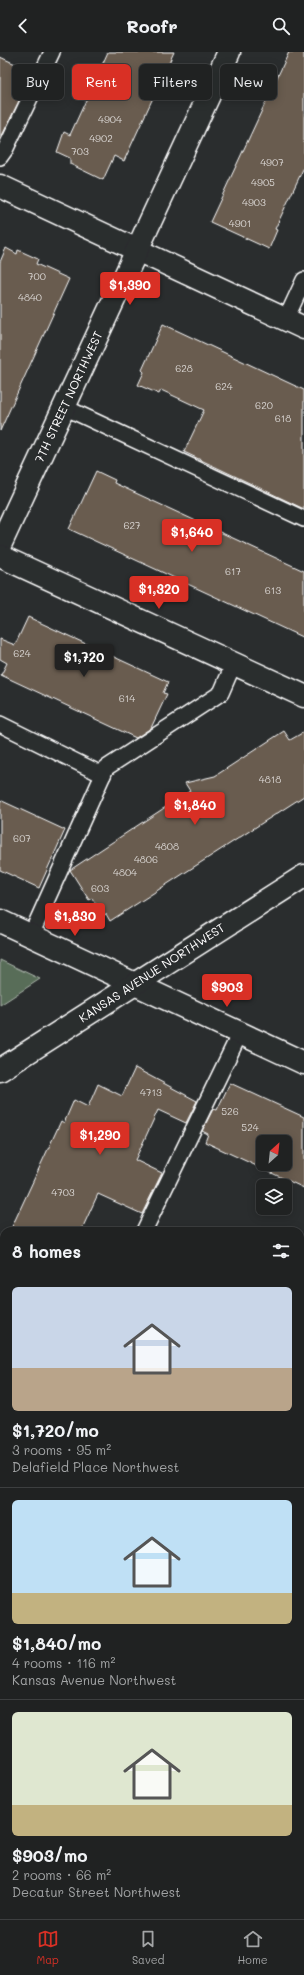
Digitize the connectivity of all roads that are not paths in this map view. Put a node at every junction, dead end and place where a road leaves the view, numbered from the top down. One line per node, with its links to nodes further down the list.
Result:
1 (52, 52): 3 (lane)
2 (229, 52): 5 (street, 7TH STREET NORTHWEST)
3 (0, 157)
4 (0, 186): 5 (street)
5 (137, 250): 7 (street); 8 (street, 7TH STREET NORTHWEST)
6 (304, 280): 7 (lane)
7 (295, 324)
8 (64, 407): 9 (lane); 10 (street, 7TH STREET NORTHWEST)
9 (304, 519)
10 (0, 545)
11 (0, 556): 12 (street)
12 (234, 663): 13 (street); 15 (lane)
13 (304, 696)
14 (0, 724): 15 (lane)
15 (102, 775): 18 (lane)
16 (304, 876): 19 (street, KANSAS AVENUE NORTHWEST)
17 (0, 921): 18 (street)
18 (31, 935): 19 (street)
19 (136, 984): 20 (street); 22 (street, KANSAS AVENUE NORTHWEST)
20 (240, 1033): 21 (street); 23 (lane)
21 (304, 1064)
22 (0, 1070)
23 (146, 1227)

